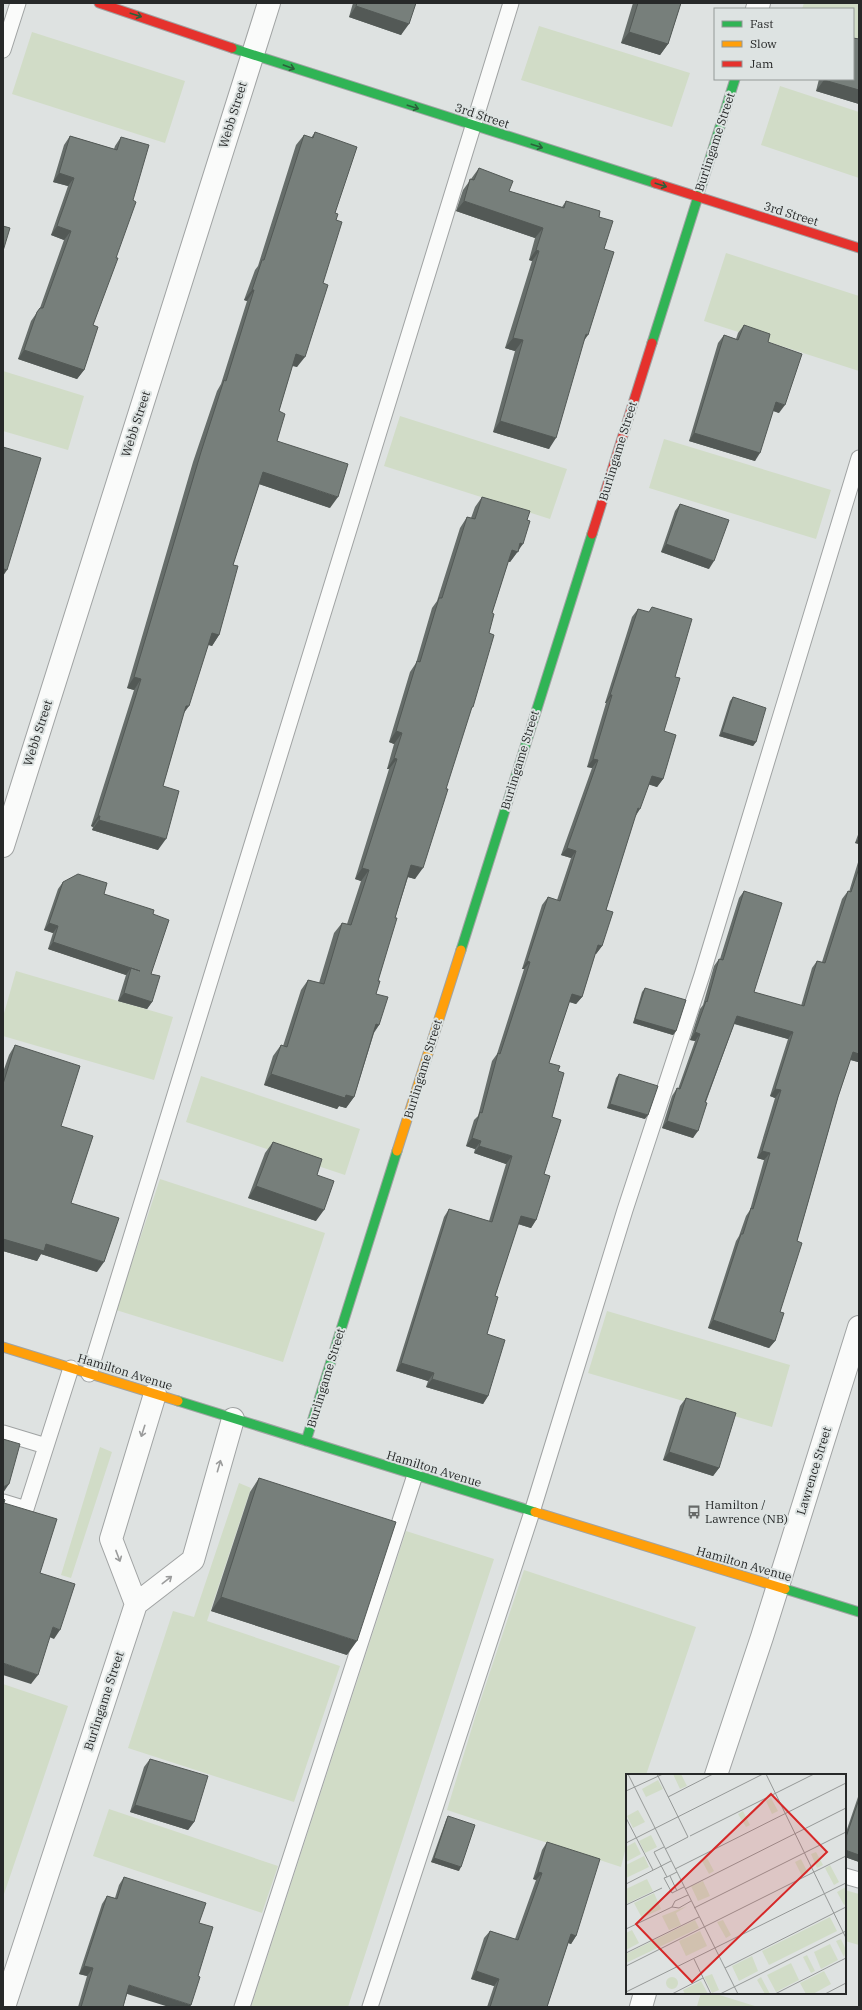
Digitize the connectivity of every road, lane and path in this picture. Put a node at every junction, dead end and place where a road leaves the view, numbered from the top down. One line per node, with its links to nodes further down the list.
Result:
1 (18, 3): 5 (lane)
2 (99, 3): 6 (street, 3rd Street, one-way to 6)
3 (269, 3): 6 (street, Webb Street)
4 (511, 3): 8 (lane)
5 (3, 50)
6 (252, 54): 8 (street, 3rd Street, one-way to 8); 12 (street, Webb Street)
7 (735, 80): 9 (street, Burlingame Street)
8 (472, 125): 9 (street, 3rd Street, one-way to 9); 16 (lane)
9 (698, 197): 10 (street, 3rd Street); 20 (street, Burlingame Street)
10 (859, 248)
11 (859, 458): 24 (lane)
12 (3, 846)
13 (859, 1327): 25 (street, Lawrence Street)
14 (3, 1346): 15 (street, Hamilton Avenue)
15 (71, 1368): 16 (street, Hamilton Avenue); 21 (lane)
16 (89, 1374): 17 (street, Hamilton Avenue)
17 (155, 1394): 18 (street, Hamilton Avenue); 26 (street, one-way to 26)
18 (234, 1419): 20 (street, Hamilton Avenue); 26 (street, one-way to 18)
19 (3, 1433): 21 (lane)
20 (306, 1441): 22 (street, Hamilton Avenue)
21 (46, 1446): 23 (lane)
22 (415, 1476): 24 (street, Hamilton Avenue); 33 (lane)
23 (3, 1502)
24 (532, 1512): 25 (street, Hamilton Avenue); 34 (lane)
25 (777, 1586): 27 (street, Hamilton Avenue); 28 (street, Lawrence Street)
26 (136, 1604): 32 (street, Burlingame Street)
27 (859, 1612)
28 (716, 1774)
29 (846, 1876): 30 (lane)
30 (859, 1880)
31 (645, 1994): 35 (street)
32 (4, 2007)
33 (242, 2007)
34 (370, 2007)
35 (641, 2007)

